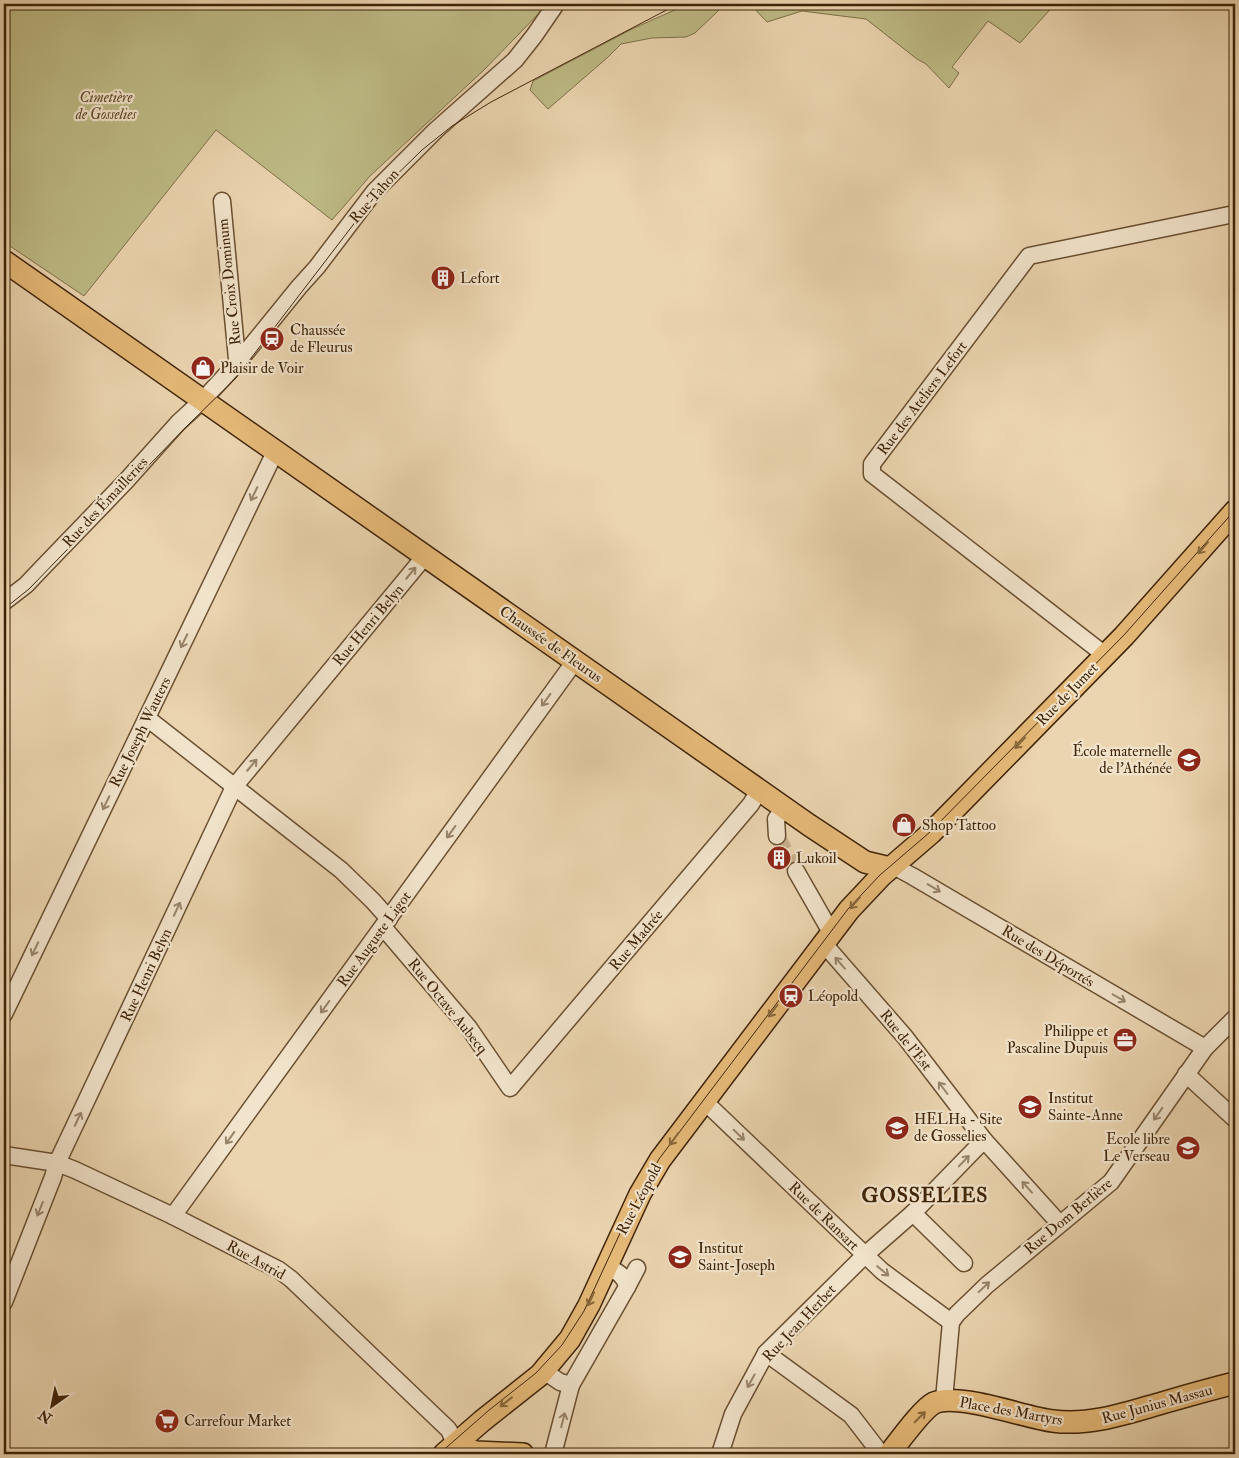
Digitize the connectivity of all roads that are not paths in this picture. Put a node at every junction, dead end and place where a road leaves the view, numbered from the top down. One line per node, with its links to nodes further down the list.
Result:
1 (556, 4): 5 (street, Rue Tahon)
2 (222, 201): 5 (street, Rue Croix Dominum)
3 (1235, 216): 11 (street, Rue des Ateliers Lefort)
4 (4, 261): 6 (main road, Chaussée de Fleurus)
5 (239, 361): 6 (street, Rue Tahon)
6 (203, 400): 7 (main road, Chaussée de Fleurus); 10 (street, Rue des Émailleries)
7 (276, 450): 9 (main road, Chaussée de Fleurus); 13 (street, Rue Joseph Wauters, one-way to 13)
8 (1235, 511): 11 (main road, Rue de Jumet, one-way to 11)
9 (425, 556): 12 (main road, Chaussée de Fleurus); 14 (street, Rue Henri Belyn, one-way to 9)
10 (4, 602)
11 (1105, 655): 18 (main road, Rue de Jumet, one-way to 18)
12 (575, 661): 15 (main road, Chaussée de Fleurus); 20 (street, Rue Auguste Ligot, one-way to 20)
13 (147, 718): 14 (street); 22 (street, Rue Joseph Wauters, one-way to 22)
14 (234, 786): 20 (street); 31 (street, Rue Henri Belyn, one-way to 14)
15 (757, 789): 16 (main road, Chaussée de Fleurus); 26 (street, Rue Madrée)
16 (784, 808): 17 (street); 18 (main road, Chaussée de Fleurus)
17 (777, 836)
18 (890, 868): 21 (main road, Rue de Jumet, one-way to 21); 24 (street, Rue des Déportés, one-way to 24)
19 (796, 871): 21 (street, Rue de l'Est)
20 (386, 923): 26 (street, Rue Octave Aubecq); 33 (street, Rue Auguste Ligot, one-way to 33)
21 (828, 938): 27 (main road, Rue Léopold, one-way to 27); 29 (street, Rue de l'Est, one-way to 21)
22 (4, 1014)
23 (1235, 1018): 24 (street, Rue Dom Berlière)
24 (1205, 1048): 25 (street, Rue Dom Berlière)
25 (1186, 1074): 28 (street); 34 (street, Rue Dom Berlière, one-way to 34)
26 (510, 1088)
27 (704, 1101): 35 (street, Rue de Ransart, one-way to 35); 37 (main road, Rue Léopold, one-way to 37)
28 (1235, 1119)
29 (984, 1140): 32 (street, Rue Jean Herbet, one-way to 29); 34 (street, Rue de l'Est, one-way to 29)
30 (4, 1155): 31 (street, Rue Astrid)
31 (57, 1163): 33 (street, Rue Astrid); 40 (street, Rue Henri Belyn, one-way to 40)
32 (913, 1213): 35 (street, Rue Jean Herbet); 36 (street)
33 (173, 1216): 48 (street, Rue Astrid)
34 (1060, 1223): 41 (street, Rue Dom Berlière, one-way to 34)
35 (865, 1255): 41 (street, Rue de Ransart, one-way to 41); 42 (street, Rue Jean Herbet)
36 (964, 1263)
37 (606, 1266): 39 (street); 43 (main road, Rue Léopold, one-way to 43)
38 (637, 1268): 39 (street)
39 (626, 1287): 45 (street)
40 (4, 1302)
41 (951, 1322): 46 (street, Place des Martyrs)
42 (766, 1353): 51 (street, Rue Jean Herbet, one-way to 51); 52 (street)
43 (544, 1371): 45 (street); 48 (main road, Rue Léopold, one-way to 48)
44 (1235, 1383): 47 (main road, Rue Junius Massau)
45 (571, 1385): 50 (street, one-way to 45)
46 (944, 1400): 47 (main road, Place des Martyrs); 53 (main road, Place des Martyrs, one-way to 46)
47 (1078, 1422)
48 (452, 1452): 49 (main road)
49 (523, 1454)
50 (553, 1454)
51 (720, 1454)
52 (881, 1454)
53 (889, 1454)

